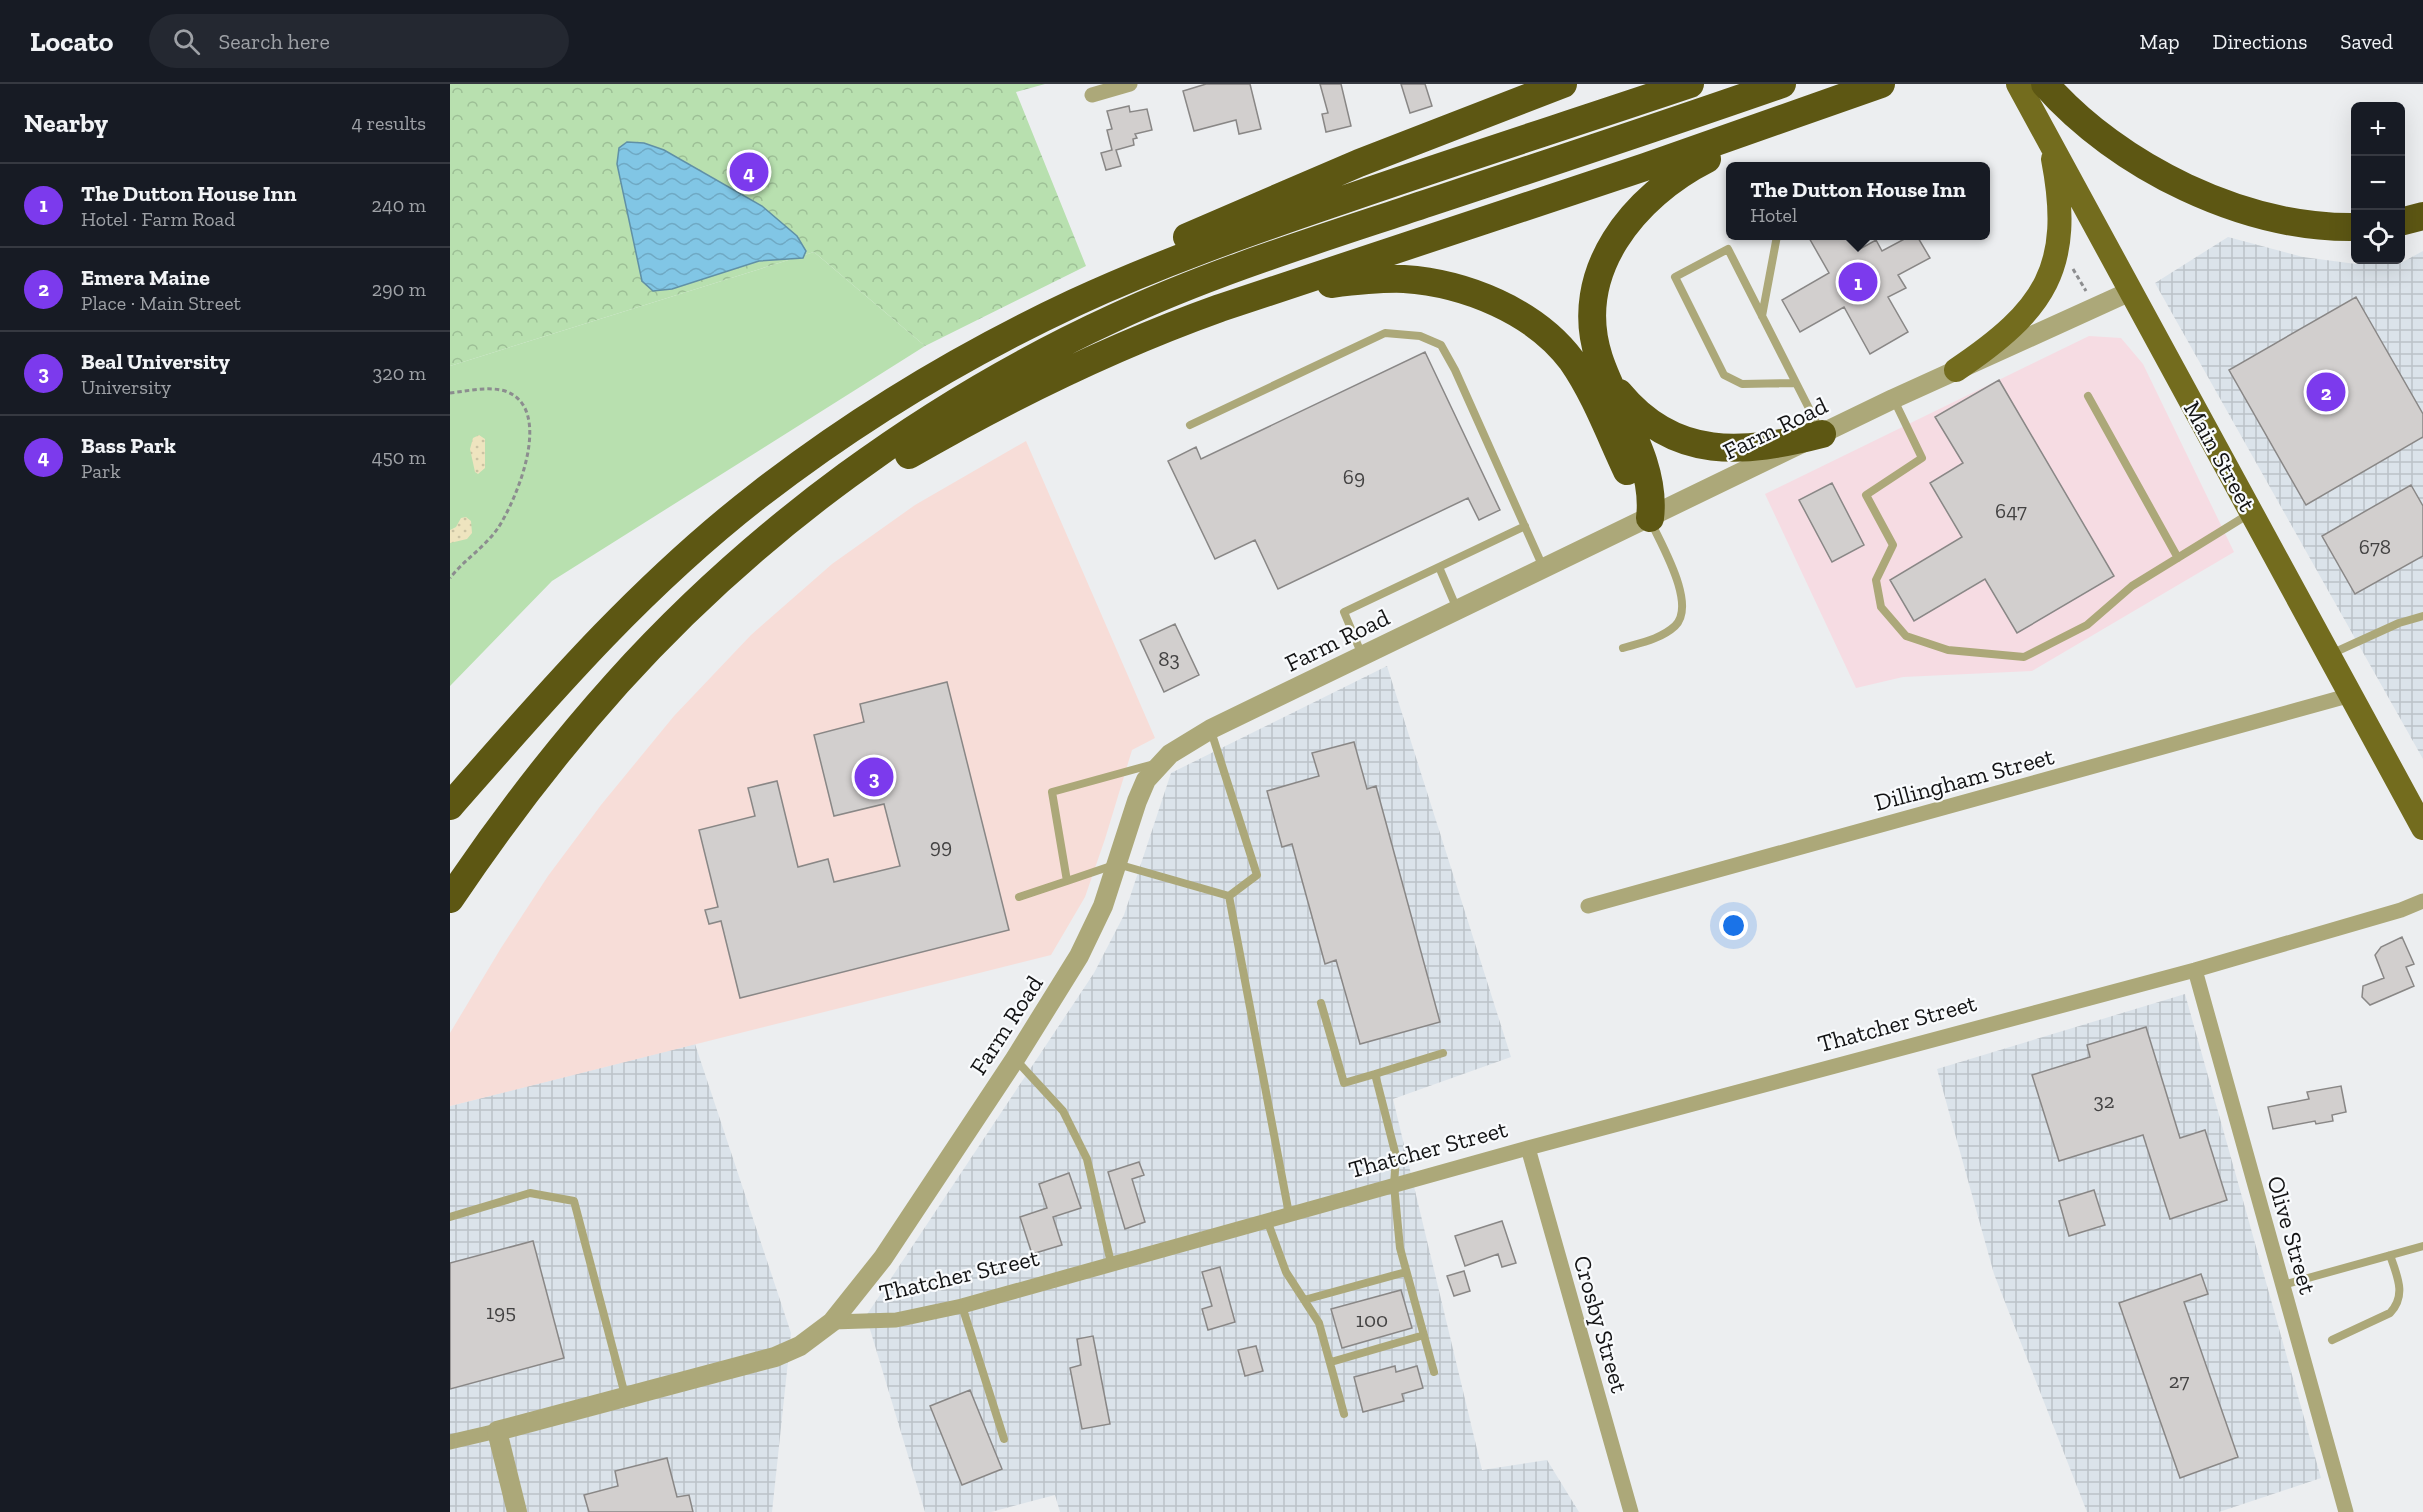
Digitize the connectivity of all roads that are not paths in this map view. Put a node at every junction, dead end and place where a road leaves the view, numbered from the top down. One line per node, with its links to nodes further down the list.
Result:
1 (1130, 84): 8 (street)
2 (1563, 84): 18 (highway)
3 (1690, 84): 18 (highway)
4 (1782, 84): 31 (highway)
5 (1881, 84): 9 (highway)
6 (2018, 84): 10 (main road, Main Street)
7 (2045, 84): 13 (highway)
8 (1092, 95)
9 (1845, 97): 16 (highway); 19 (highway)
10 (2049, 142): 15 (main road, Main Street); 20 (main road)
11 (2423, 216): 12 (highway)
12 (2405, 221)
13 (2351, 227)
14 (1776, 240): 17 (lane)
15 (2131, 291): 20 (street, Farm Road); 26 (main road, Main Street)
16 (1220, 308): 27 (highway); 31 (highway)
17 (1762, 316): 21 (lane); 21 (lane)
18 (954, 364): 40 (highway)
19 (1603, 369): 25 (highway); 27 (highway)
20 (1956, 370): 23 (street, Farm Road)
21 (1796, 383): 25 (lane)
22 (2088, 396): 29 (lane)
23 (1893, 399): 25 (street, Farm Road); 29 (lane)
24 (1190, 425): 28 (lane)
25 (1822, 434): 27 (street, Farm Road)
26 (2251, 513): 29 (lane); 36 (main road, Main Street)
27 (1650, 518): 32 (street, Farm Road); 35 (lane)
28 (1525, 526): 30 (lane); 32 (lane)
29 (2178, 558)
30 (1439, 567): 33 (lane); 37 (lane)
31 (733, 569): 49 (highway)
32 (1544, 569): 33 (street, Farm Road)
33 (1458, 610): 37 (street, Farm Road)
34 (2423, 616): 36 (lane)
35 (1623, 648)
36 (2329, 655): 38 (main road, Main Street)
37 (1363, 656): 39 (street, Farm Road)
38 (2351, 695): 44 (main road, Main Street); 51 (street, Dillingham Street)
39 (1211, 729): 41 (street, Farm Road); 47 (lane)
40 (499, 751): 42 (highway); 43 (highway)
41 (1161, 762): 45 (street, Farm Road); 46 (lane)
42 (450, 806)
43 (450, 814)
44 (2423, 828)
45 (1117, 864): 46 (lane); 47 (lane); 55 (street, Farm Road)
46 (1067, 881): 48 (lane)
47 (1229, 896): 59 (lane)
48 (1019, 897)
49 (450, 899)
50 (2423, 901): 52 (street, Thatcher Street)
51 (1588, 906)
52 (2195, 970): 57 (street, Thatcher Street); 66 (street, Olive Street)
53 (1321, 1003): 56 (lane)
54 (1443, 1053): 56 (lane)
55 (1015, 1059): 64 (lane); 69 (street, Farm Road)
56 (1375, 1074): 58 (lane)
57 (1528, 1148): 58 (street, Thatcher Street); 80 (street, Crosby Street)
58 (1394, 1185): 59 (street, Thatcher Street); 65 (lane)
59 (1289, 1214): 61 (street, Thatcher Street)
60 (450, 1217): 74 (lane)
61 (1267, 1220): 64 (street, Thatcher Street); 67 (lane)
62 (2423, 1246): 63 (lane)
63 (2390, 1255): 66 (lane); 71 (lane)
64 (1112, 1263): 68 (street, Thatcher Street)
65 (1406, 1272): 67 (lane); 70 (lane)
66 (2283, 1285): 81 (street, Olive Street)
67 (1304, 1300): 72 (lane)
68 (962, 1305): 69 (street, Thatcher Street); 77 (lane)
69 (832, 1322): 74 (street)
70 (1424, 1335): 72 (lane); 73 (lane)
71 (2332, 1340)
72 (1331, 1362): 75 (lane)
73 (1434, 1372)
74 (626, 1398): 76 (street)
75 (1344, 1414)
76 (497, 1431): 78 (street); 79 (street)
77 (1004, 1439)
78 (450, 1442)
79 (517, 1512)
80 (1631, 1512)
81 (2346, 1512)

